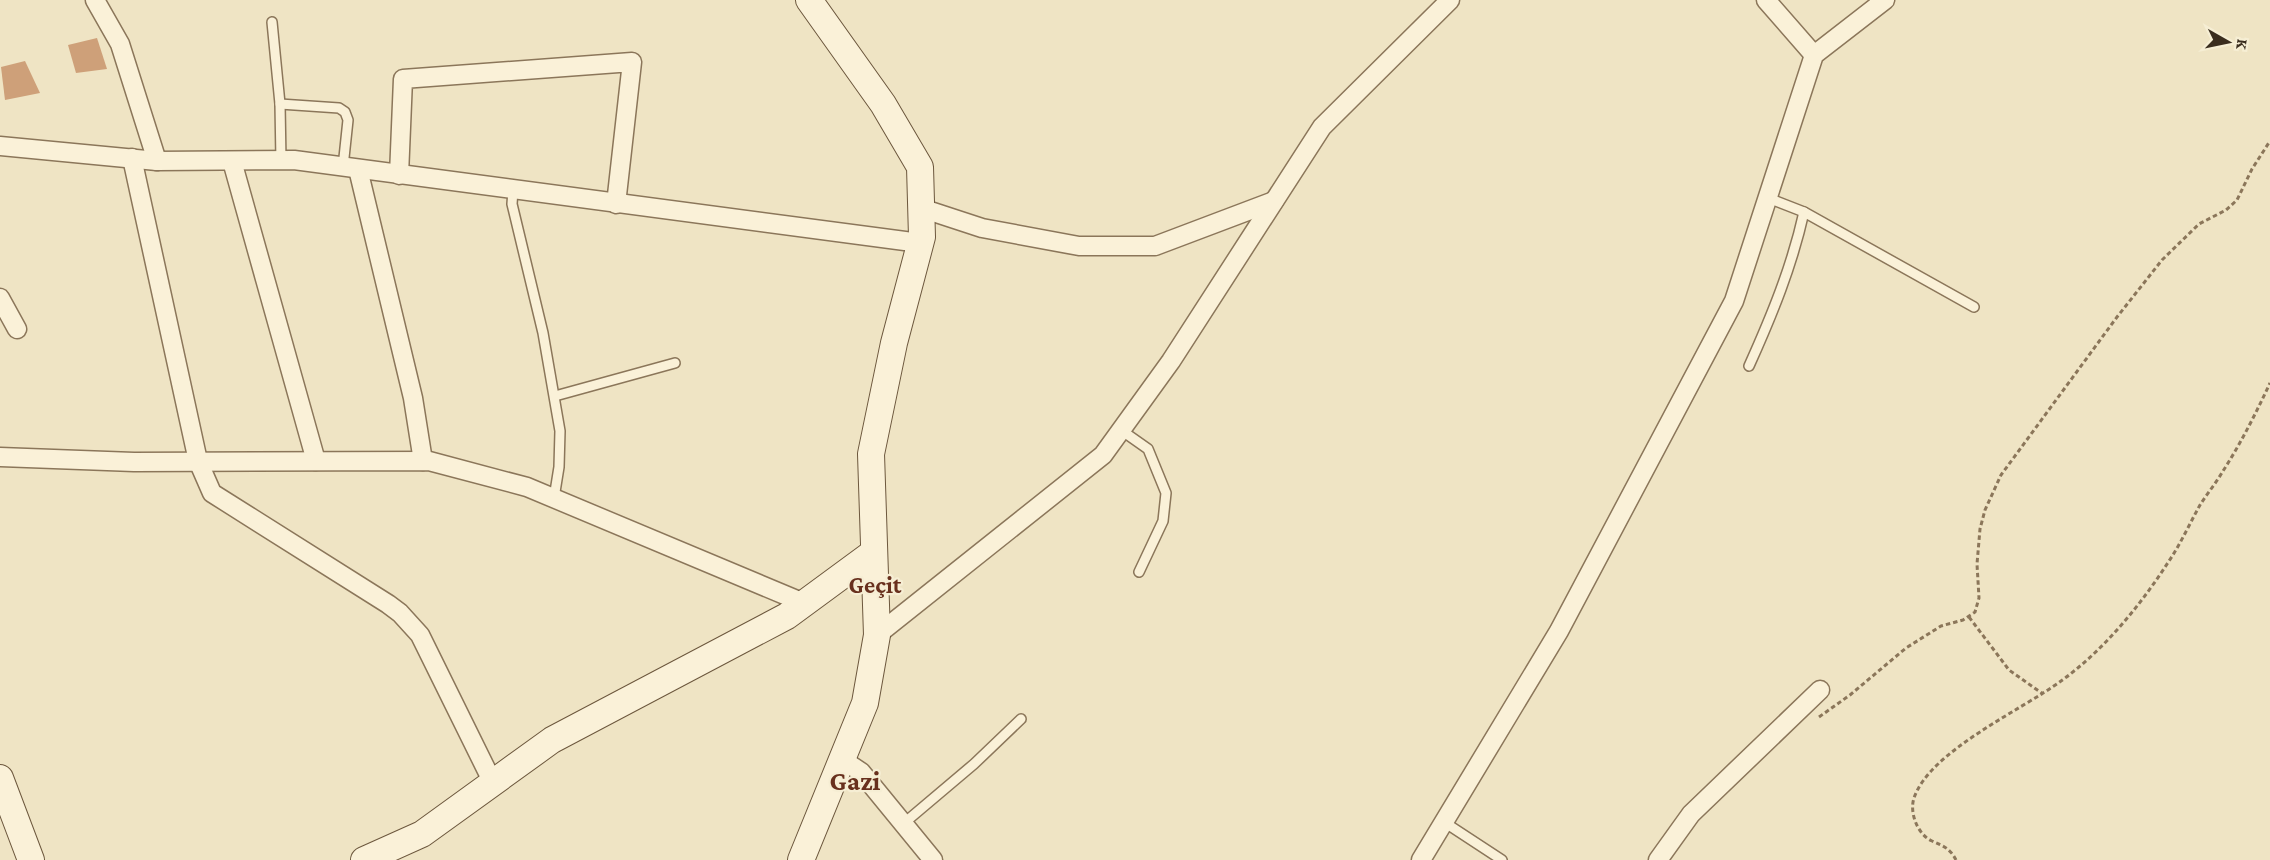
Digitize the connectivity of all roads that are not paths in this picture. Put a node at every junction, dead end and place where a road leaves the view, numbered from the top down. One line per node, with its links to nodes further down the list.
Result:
1 (95, 0): 12 (street)
2 (809, 0): 20 (street)
3 (1450, 0): 18 (street)
4 (1766, 0): 7 (street)
5 (1885, 0): 7 (street)
6 (272, 22): 8 (lane)
7 (1815, 55): 17 (street)
8 (280, 104): 11 (lane); 14 (lane)
9 (3, 141): 10 (street)
10 (132, 158): 12 (street); 31 (street)
11 (281, 160): 13 (street); 14 (street)
12 (157, 161): 13 (street)
13 (232, 161): 32 (street)
14 (351, 168): 15 (street); 33 (street)
15 (399, 175): 16 (street); 19 (street)
16 (513, 190): 19 (street); 28 (lane)
17 (1768, 198): 21 (lane); 44 (street)
18 (1274, 201): 20 (street); 29 (street)
19 (616, 204): 22 (street)
20 (921, 208): 22 (street)
21 (1804, 212): 24 (lane); 27 (lane)
22 (920, 243): 35 (street)
23 (0, 298): 25 (street)
24 (1974, 307)
25 (17, 329)
26 (675, 363): 28 (lane)
27 (1749, 366)
28 (555, 396): 34 (lane)
29 (1121, 430): 36 (lane); 38 (street)
30 (0, 457): 31 (street)
31 (198, 461): 32 (street); 43 (street)
32 (316, 461): 33 (street)
33 (423, 461): 34 (street)
34 (554, 498): 37 (street)
35 (874, 552): 37 (street); 38 (street)
36 (1139, 572)
37 (804, 603): 43 (street)
38 (877, 635): 41 (street)
39 (1820, 690): 52 (street)
40 (1021, 719): 45 (lane)
41 (843, 760): 45 (street); 48 (street)
42 (0, 778): 46 (street)
43 (493, 783): 47 (street)
44 (1444, 822): 50 (street); 51 (lane)
45 (903, 824): 49 (street)
46 (31, 860)
47 (364, 860)
48 (801, 860)
49 (933, 860)
50 (1421, 860)
51 (1502, 860)
52 (1658, 860)

